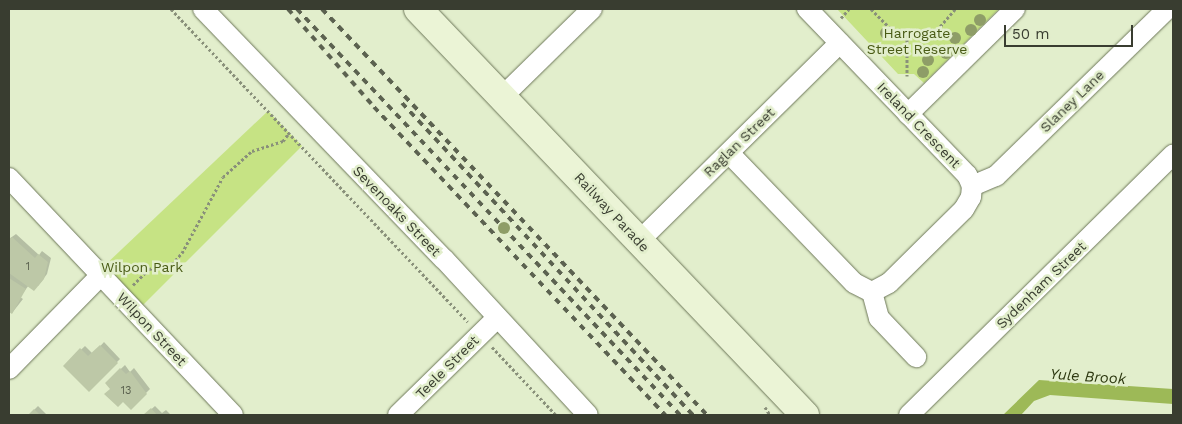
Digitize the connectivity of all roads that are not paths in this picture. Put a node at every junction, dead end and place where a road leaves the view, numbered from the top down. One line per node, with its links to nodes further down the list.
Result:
1 (204, 9): 17 (street, Sevenoaks Street)
2 (418, 9): 8 (street, Railway Parade)
3 (592, 9): 8 (street)
4 (807, 9): 7 (street, Ireland Crescent)
5 (1015, 9): 9 (street)
6 (1167, 9): 13 (street, Slaney Lane)
7 (840, 43): 9 (street, Ireland Crescent); 10 (street, Raglan Street)
8 (502, 97): 14 (street, Railway Parade)
9 (908, 114): 13 (street, Ireland Crescent)
10 (729, 153): 14 (street, Raglan Street); 16 (street)
11 (1173, 155): 24 (street, Sydenham Street)
12 (9, 178): 15 (street, Wilpon Street)
13 (972, 186): 16 (street)
14 (639, 241): 23 (street, Railway Parade)
15 (101, 275): 19 (street); 20 (street, Wilpon Street)
16 (872, 292): 18 (street)
17 (496, 318): 21 (street, Teele Street); 22 (street, Sevenoaks Street)
18 (916, 357)
19 (9, 369)
20 (232, 415)
21 (398, 415)
22 (588, 415)
23 (805, 415)
24 (908, 415)

